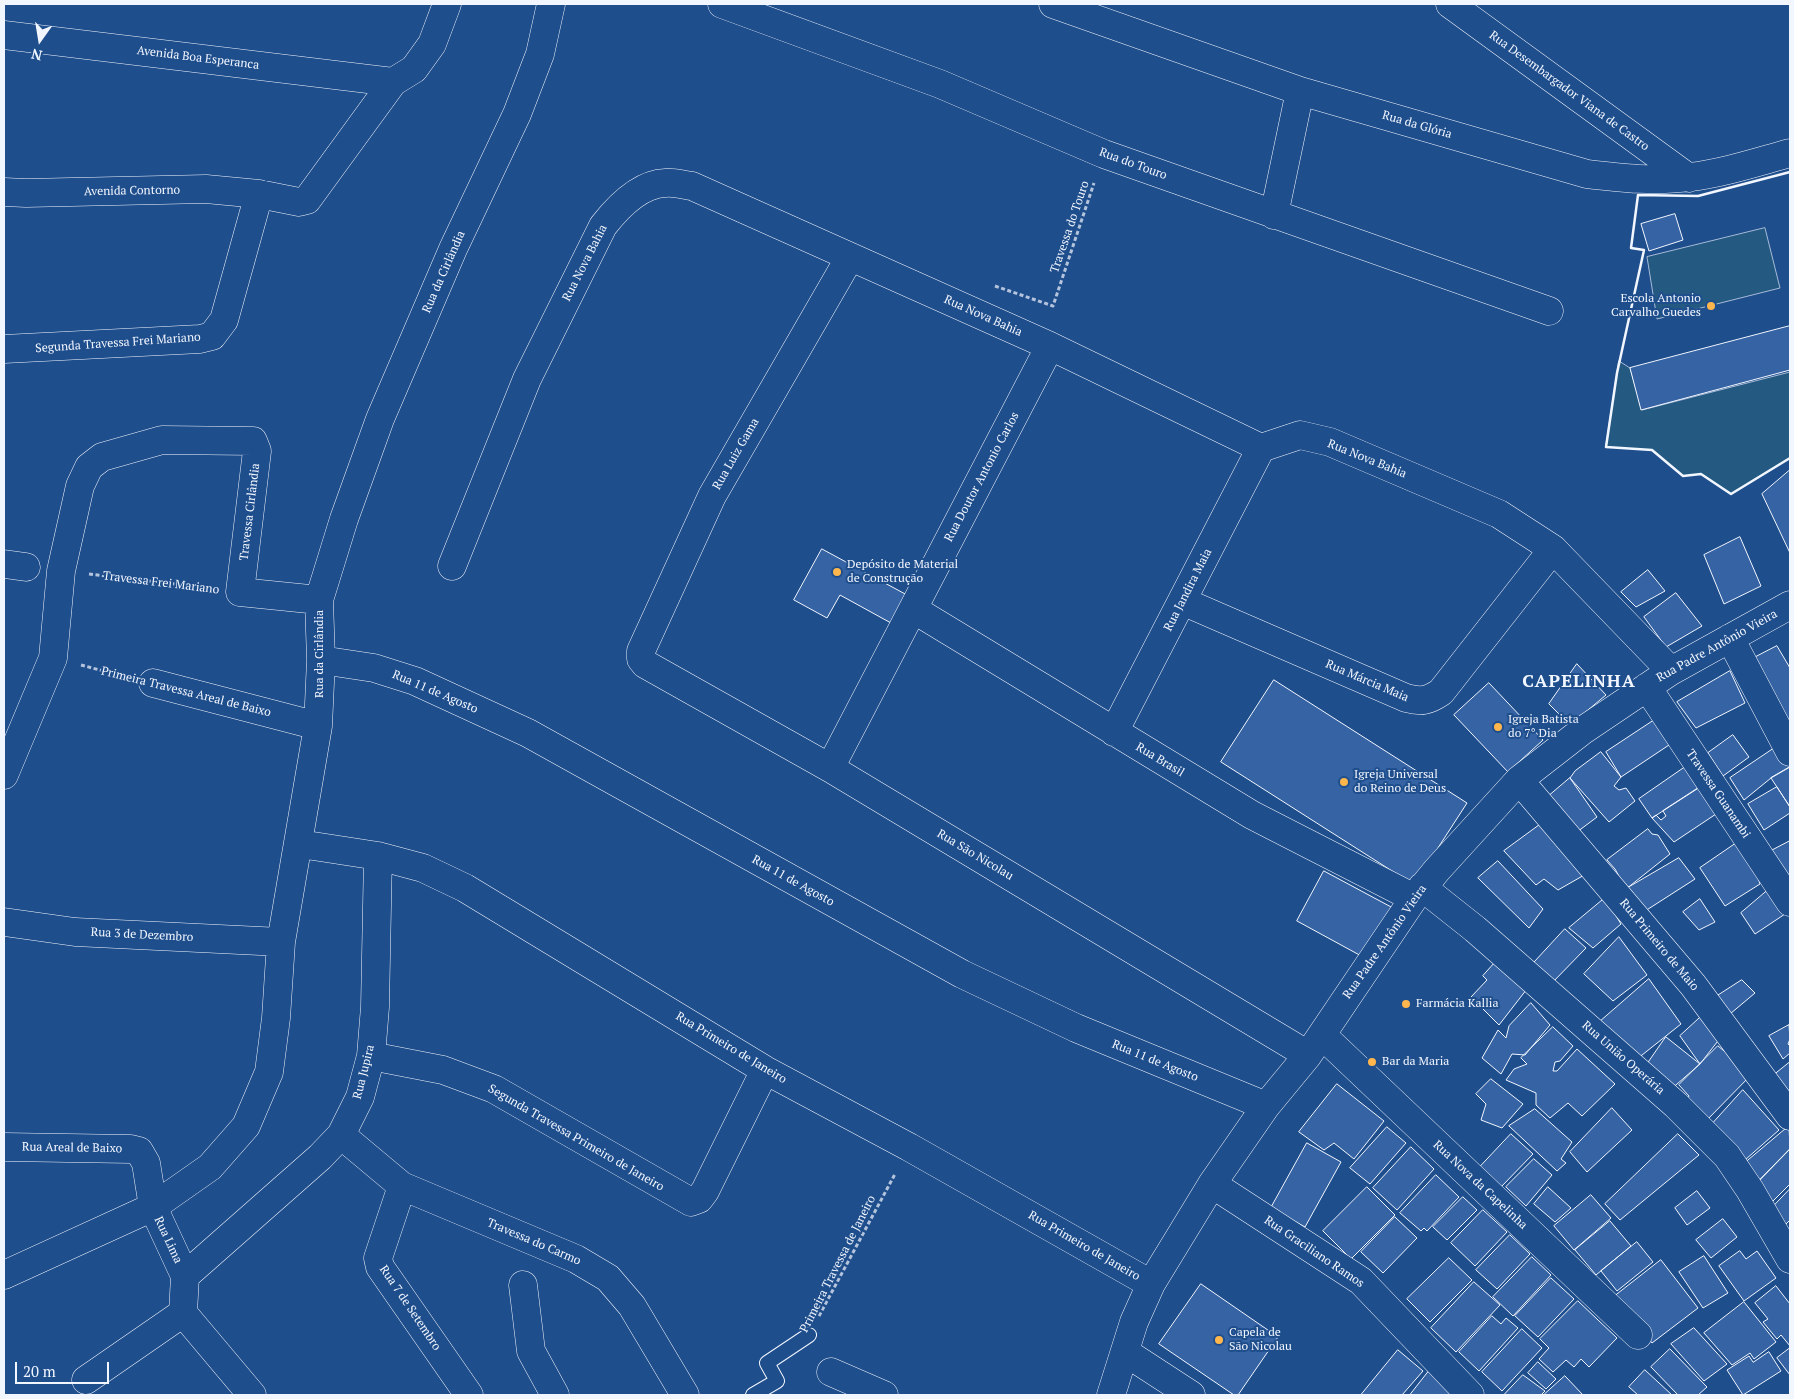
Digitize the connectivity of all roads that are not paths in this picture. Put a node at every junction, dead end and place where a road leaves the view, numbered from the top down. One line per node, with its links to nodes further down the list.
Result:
1 (447, 4): 7 (street)
2 (551, 4): 21 (street, Rua da Cirlândia)
3 (722, 4): 13 (street, Rua do Touro)
4 (1053, 4): 8 (street, Rua da Glória)
5 (1450, 4): 10 (street, Rua Desembargador Viana de Castro)
6 (4, 35): 7 (street, Avenida Boa Esperanca)
7 (393, 82): 12 (street)
8 (1300, 91): 10 (street, Rua da Glória); 13 (street)
9 (1790, 153): 10 (street, Rua da Glória)
10 (1689, 178)
11 (4, 192): 12 (street, Avenida Contorno)
12 (259, 194): 17 (street, Segunda Travessa Frei Mariano)
13 (1274, 215): 15 (street, Rua do Touro)
14 (850, 257): 16 (street, Rua Nova Bahia); 20 (street, Rua Nova Bahia); 26 (street, Rua Luiz Gama)
15 (1549, 311)
16 (1050, 346): 18 (street, Rua Nova Bahia); 24 (street, Rua Doutor Antonio Carlos)
17 (4, 349)
18 (1261, 448): 19 (street, Rua Nova Bahia); 22 (street, Rua Jandira Maia)
19 (1553, 549): 22 (street, Rua Márcia Maia); 28 (street, Rua Nova Bahia)
20 (452, 566)
21 (319, 600): 27 (street, Rua da Cirlândia); 35 (street, Travessa Cirlândia)
22 (1182, 601): 32 (street, Rua Jandira Maia)
23 (1790, 605): 25 (street, Rua Padre Antônio Vieira)
24 (913, 609): 32 (street, Rua Brasil); 34 (street, Rua Doutor Antonio Carlos)
25 (1730, 638): 28 (street, Rua Padre Antônio Vieira); 33 (street)
26 (641, 659): 34 (street, Rua São Nicolau)
27 (321, 660): 31 (street, Rua da Cirlândia); 46 (street, Rua 11 de Agosto)
28 (1671, 671): 30 (street, Rua Padre Antônio Vieira)
29 (153, 684): 31 (street, Primeira Travessa Areal de Baixo)
30 (1646, 687): 36 (street, Rua Padre Antônio Vieira); 40 (street, Travessa Guanambi)
31 (318, 726): 37 (street, Rua da Cirlândia)
32 (1114, 732): 39 (street, Rua Brasil)
33 (1790, 752)
34 (830, 768): 43 (street, Rua São Nicolau)
35 (4, 775)
36 (1520, 780): 39 (street, Rua Padre Antônio Vieira); 47 (street, Rua Primeiro de Maio)
37 (300, 844): 38 (street, Rua Primeiro de Janeiro); 42 (street, Rua da Cirlândia)
38 (378, 856): 44 (street, Rua Jupira); 45 (street, Rua Primeiro de Janeiro)
39 (1418, 893): 43 (street, Rua Padre Antônio Vieira); 54 (street, Rua União Operária)
40 (1790, 902)
41 (4, 922): 42 (street, Rua 3 de Dezembro)
42 (282, 942): 53 (street, Rua da Cirlândia)
43 (1315, 1045): 46 (street, Rua Padre Antônio Vieira); 61 (street, Rua Nova da Capelinha)
44 (371, 1056): 45 (street, Segunda Travessa Primeiro de Janeiro); 48 (street, Rua Jupira)
45 (766, 1070): 57 (street, Rua Primeiro de Janeiro)
46 (1266, 1106): 51 (street, Rua Padre Antônio Vieira)
47 (1790, 1116)
48 (342, 1135): 52 (street, Travessa do Carmo); 56 (street, Rua Jupira)
49 (4, 1147): 50 (street, Rua Areal de Baixo)
50 (139, 1151): 53 (street, Rua Lima)
51 (1212, 1184): 57 (street, Rua Padre Antônio Vieira); 73 (street, Rua Graciliano Ramos)
52 (402, 1186): 66 (street, Rua 7 de Setembro); 68 (street, Travessa do Carmo)
53 (153, 1207): 55 (street, Rua da Cirlândia); 56 (street, Rua Lima)
54 (1790, 1259)
55 (4, 1275)
56 (185, 1276): 59 (street, Rua Lima)
57 (1151, 1284): 62 (street, Rua Padre Antônio Vieira)
58 (523, 1285): 67 (street)
59 (183, 1313): 64 (street); 65 (street)
60 (809, 1335): 69 (lane)
61 (1638, 1335)
62 (1125, 1352): 71 (street, Rua Padre Antônio Vieira); 72 (street)
63 (831, 1372): 70 (street)
64 (86, 1380)
65 (252, 1395)
66 (469, 1395)
67 (555, 1395)
68 (685, 1395)
69 (753, 1395)
70 (884, 1395)
71 (1111, 1395)
72 (1191, 1395)
73 (1470, 1395)

